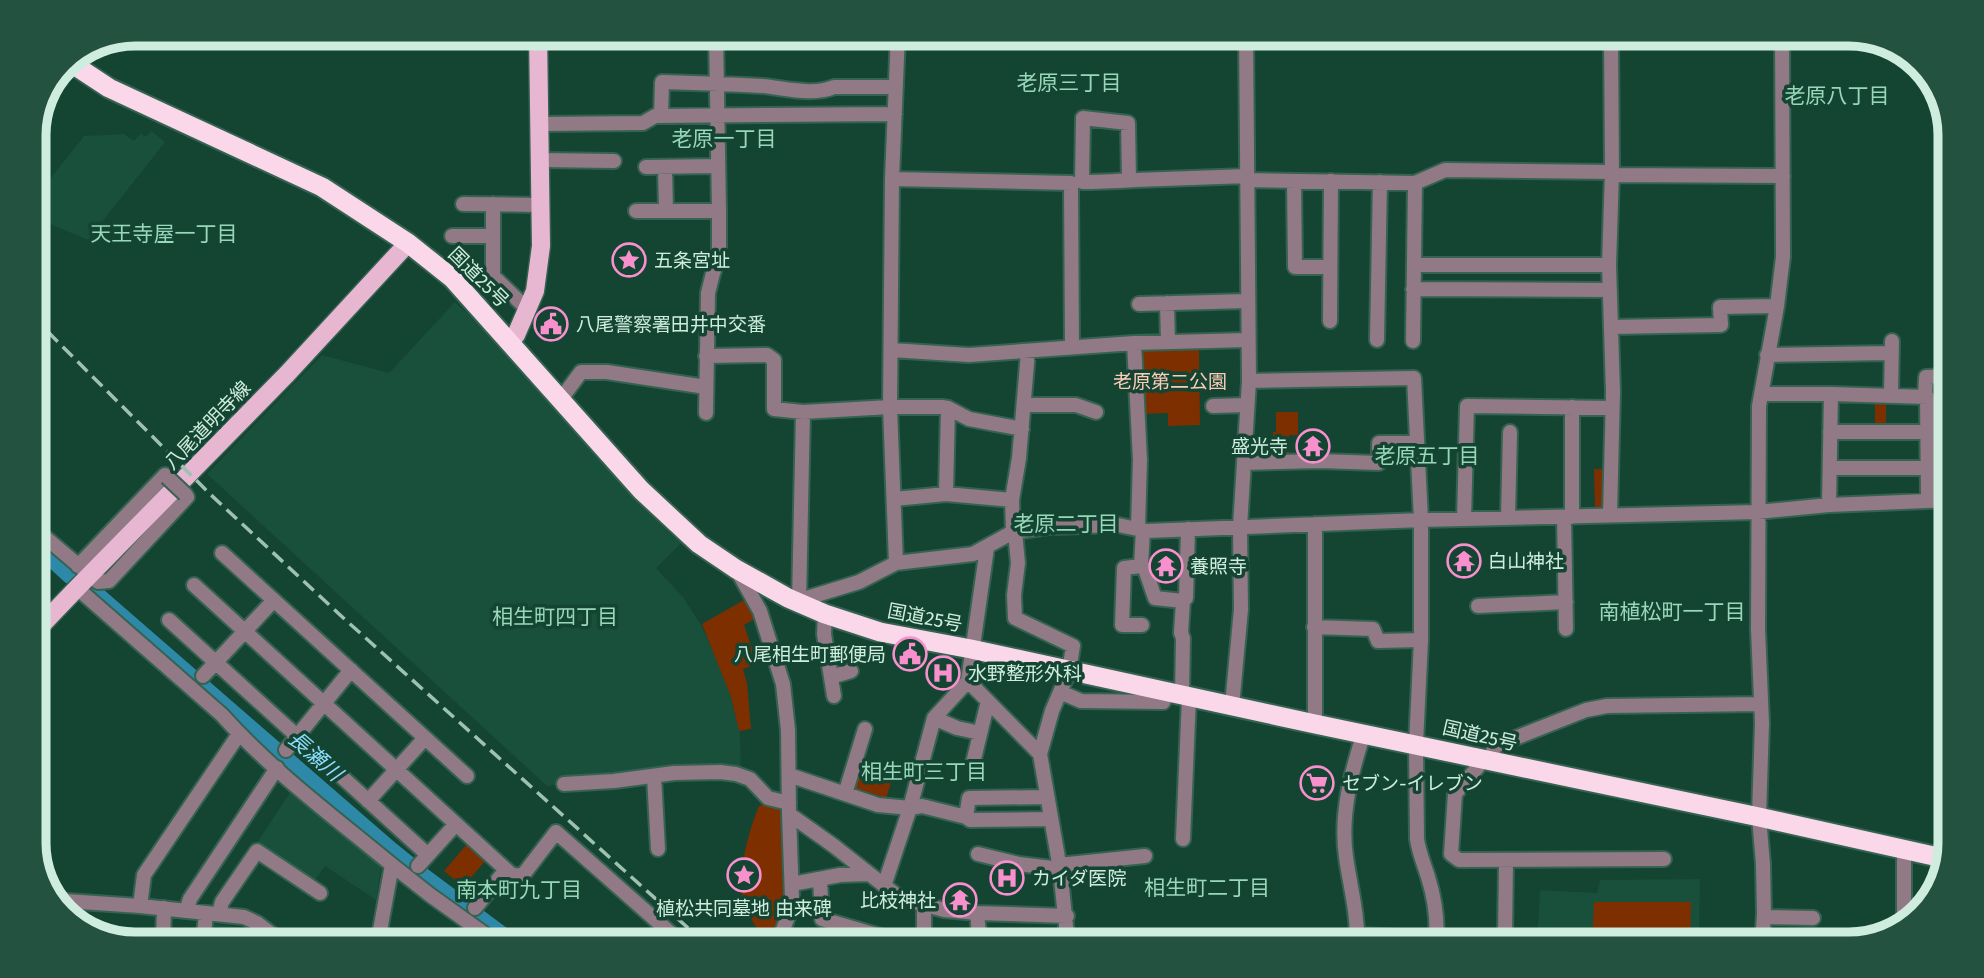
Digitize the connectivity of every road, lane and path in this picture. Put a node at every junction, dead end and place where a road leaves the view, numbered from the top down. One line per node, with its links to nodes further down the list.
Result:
1 (538, 45): 13 (main road)
2 (716, 45): 8 (street)
3 (898, 45): 9 (street)
4 (1246, 45): 21 (street)
5 (1611, 45): 19 (street)
6 (1782, 45): 20 (street)
7 (77, 67): 36 (highway, 国道25号)
8 (716, 83): 9 (street); 11 (street); 12 (street)
9 (896, 87): 10 (street)
10 (895, 114): 11 (street); 22 (street)
11 (717, 115): 12 (street); 16 (street)
12 (661, 116): 13 (street)
13 (540, 124): 14 (main road)
14 (541, 160): 15 (street); 30 (main road)
15 (614, 161)
16 (718, 166): 18 (street); 33 (street)
17 (646, 167): 18 (street)
18 (665, 167): 32 (street)
19 (1612, 173): 20 (street); 27 (street); 38 (street)
20 (1783, 176): 45 (street)
21 (1247, 178): 23 (street); 24 (street); 42 (street)
22 (892, 179): 55 (street); 56 (street)
23 (1129, 180): 23 (street)
24 (1294, 181): 25 (street); 39 (street)
25 (1331, 181): 26 (street); 39 (street)
26 (1380, 182): 27 (street); 50 (street)
27 (1415, 183): 37 (street)
28 (463, 204): 29 (street)
29 (493, 204): 30 (street); 35 (street)
30 (541, 205): 46 (main road)
31 (636, 211): 32 (street)
32 (666, 211): 33 (street)
33 (719, 211): 59 (street)
34 (452, 236): 35 (street)
35 (494, 236): 46 (street)
36 (408, 243): 51 (highway, 国道25号); 109 (main road, 八尾道明寺線)
37 (1414, 265): 38 (street); 40 (street)
38 (1609, 265): 41 (street)
39 (1331, 267): 47 (street)
40 (1413, 289): 41 (street); 52 (street)
41 (1610, 290): 48 (street)
42 (1247, 301): 43 (street); 49 (street)
43 (1167, 303): 44 (street); 53 (street)
44 (1139, 304)
45 (1777, 306): 48 (street); 58 (street)
46 (529, 308): 51 (main road)
47 (1330, 321)
48 (1611, 327): 74 (street)
49 (1247, 340): 53 (street); 61 (street)
50 (1377, 340)
51 (509, 341): 67 (highway, 国道25号)
52 (1413, 341)
53 (1168, 342): 54 (street)
54 (1134, 343): 55 (street); 100 (street)
55 (1072, 347): 57 (street)
56 (891, 350): 57 (street); 71 (street)
57 (1028, 352): 68 (street)
58 (1767, 355): 63 (street); 65 (street)
59 (706, 356): 62 (street); 75 (street)
60 (1938, 377): 66 (street)
61 (1249, 381): 69 (street); 82 (street)
62 (706, 387): 67 (street); 77 (street)
63 (1761, 394): 64 (street); 92 (street)
64 (1830, 394): 65 (street); 80 (street)
65 (1891, 396): 66 (street)
66 (1924, 397): 81 (street)
67 (561, 399): 108 (highway, 国道25号)
68 (1024, 405): 76 (street); 78 (street)
69 (1247, 405): 70 (street); 83 (street)
70 (1213, 406)
71 (890, 407): 73 (street); 75 (street); 87 (street)
72 (1572, 407): 74 (street); 94 (street); 96 (street)
73 (948, 408): 78 (street); 86 (street)
74 (1612, 408): 93 (street)
75 (803, 412): 114 (street)
76 (1096, 412)
77 (706, 413)
78 (1022, 429): 88 (street)
79 (1510, 432): 95 (street)
80 (1830, 432): 81 (street); 84 (street)
81 (1928, 432): 85 (street)
82 (1417, 443): 83 (street); 97 (street)
83 (1245, 463): 99 (street)
84 (1829, 468): 85 (street); 91 (street)
85 (1928, 468): 89 (street)
86 (946, 494): 87 (street); 88 (street)
87 (894, 499): 106 (street)
88 (1012, 499): 102 (street)
89 (1928, 500): 90 (street); 91 (street)
90 (1938, 500)
91 (1829, 505): 92 (street)
92 (1758, 512): 93 (street); 137 (street)
93 (1610, 515): 94 (street)
94 (1568, 517): 95 (street); 113 (street)
95 (1508, 518): 96 (street)
96 (1464, 519): 97 (street)
97 (1421, 520): 98 (street); 123 (street)
98 (1315, 524): 99 (street); 120 (street)
99 (1240, 527): 101 (street); 138 (street)
100 (1140, 529): 101 (street); 102 (street); 107 (street)
101 (1188, 529): 112 (street)
102 (1014, 532): 104 (street); 128 (street)
103 (46, 540): 109 (street)
104 (987, 548): 106 (street); 124 (street)
105 (222, 553): 111 (street)
106 (896, 563): 114 (street)
107 (1141, 566): 112 (street); 119 (street)
108 (736, 569): 114 (highway, 国道25号); 155 (street)
109 (82, 576): 109 (street, bridge); 117 (main road, 八尾道明寺線); 142 (street)
110 (194, 585): 122 (street)
111 (274, 600): 122 (street); 126 (street)
112 (1183, 601): 133 (street)
113 (1566, 602): 115 (street); 121 (street)
114 (799, 603): 116 (highway, 国道25号)
115 (1478, 606)
116 (825, 614): 124 (highway, 国道25号); 130 (street)
117 (46, 619)
118 (169, 620): 125 (street)
119 (1142, 625)
120 (1314, 627): 123 (street); 140 (street)
121 (1566, 629)
122 (244, 631): 125 (street); 136 (street)
123 (1421, 640): 147 (street)
124 (971, 649): 128 (highway, 国道25号); 131 (street)
125 (215, 662): 129 (street); 145 (street)
126 (351, 670): 136 (street); 146 (street)
127 (851, 671): 130 (street)
128 (1069, 671): 132 (street); 133 (highway, 国道25号)
129 (203, 676)
130 (831, 677): 134 (street)
131 (968, 681): 135 (street); 139 (street)
132 (1060, 692): 133 (street); 149 (street)
133 (1180, 695): 138 (highway, 国道25号); 167 (street)
134 (834, 696)
135 (988, 701): 143 (street); 149 (street)
136 (323, 703): 145 (street); 153 (street)
137 (1761, 704): 150 (street); 164 (street)
138 (1231, 706): 140 (highway, 国道25号)
139 (934, 718): 143 (street); 162 (street)
140 (1315, 724): 144 (highway, 国道25号)
141 (866, 729): 158 (street)
142 (239, 733): 152 (street); 185 (street)
143 (980, 733): 151 (street)
144 (1364, 733): 147 (highway, 国道25号); 206 (street)
145 (297, 736): 148 (street); 160 (street)
146 (425, 738): 153 (street); 156 (street)
147 (1416, 744): 150 (highway, 国道25号); 207 (street)
148 (286, 750)
149 (1040, 754): 159 (street)
150 (1486, 760): 164 (highway, 国道25号); 174 (street)
151 (973, 763)
152 (276, 768): 175 (street); 188 (street)
153 (396, 769): 160 (street); 166 (street)
154 (653, 775): 157 (street); 161 (street); 168 (street)
155 (789, 775): 158 (street); 161 (street)
156 (467, 776)
157 (564, 784)
158 (845, 794): 162 (street)
159 (1046, 797): 163 (street); 165 (street)
160 (368, 800): 166 (street)
161 (789, 808): 177 (street); 180 (street)
162 (910, 808): 163 (street); 181 (street)
163 (966, 817): 165 (street)
164 (1759, 817): 169 (highway, 国道25号); 193 (street)
165 (1051, 818): 176 (street)
166 (456, 824): 178 (street)
167 (1183, 839)
168 (658, 849)
169 (1904, 850): 172 (highway, 国道25号); 191 (street)
170 (978, 854): 176 (street)
171 (1145, 856): 176 (street)
172 (1937, 857)
173 (1664, 859): 174 (street)
174 (1506, 861): 208 (street)
175 (392, 865): 198 (street); 199 (street)
176 (1060, 867): 192 (street)
177 (869, 874): 179 (street); 181 (street)
178 (512, 875): 187 (street); 200 (street)
179 (820, 879): 180 (street); 202 (street)
180 (792, 884): 201 (street)
181 (884, 886): 184 (street)
182 (320, 892): 189 (street)
183 (67, 901): 185 (street)
184 (924, 905): 190 (street); 203 (street)
185 (140, 906): 186 (street)
186 (164, 908): 188 (street); 195 (street)
187 (475, 908)
188 (186, 911): 189 (street)
189 (212, 913): 196 (street); 197 (street)
190 (977, 913): 192 (street); 204 (street)
191 (1904, 914)
192 (1067, 916): 205 (street)
193 (1764, 917): 194 (street); 209 (street)
194 (1813, 918)
195 (163, 932)
196 (207, 932)
197 (269, 932)
198 (380, 932)
199 (482, 932)
200 (669, 932)
201 (782, 932)
202 (863, 932)
203 (924, 932)
204 (979, 932)
205 (1068, 932)
206 (1357, 932)
207 (1436, 932)
208 (1505, 932)
209 (1763, 932)

